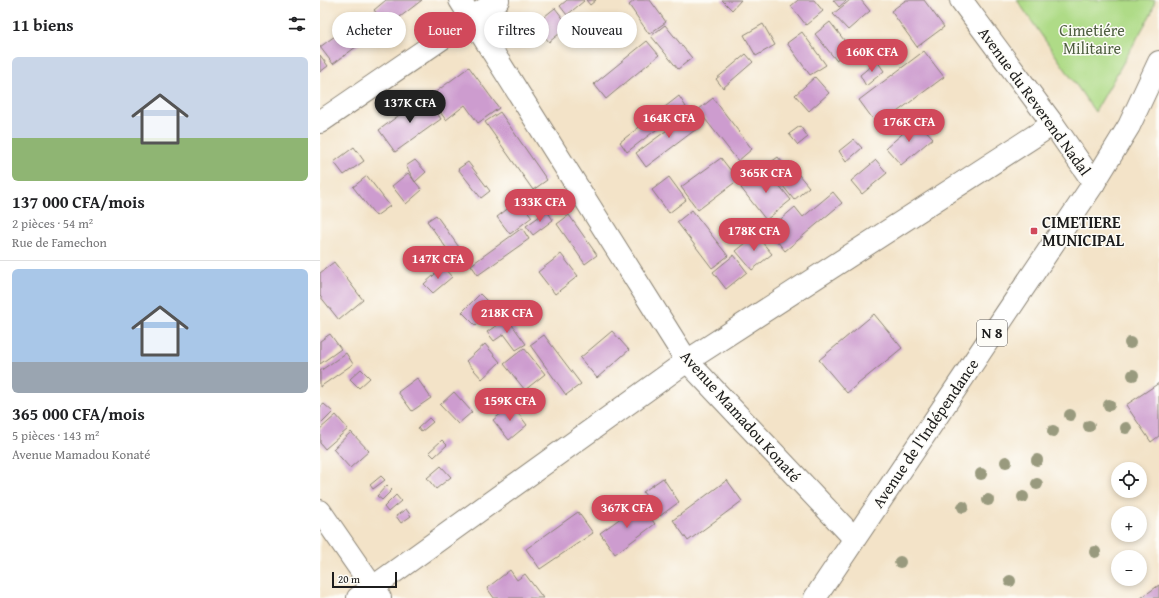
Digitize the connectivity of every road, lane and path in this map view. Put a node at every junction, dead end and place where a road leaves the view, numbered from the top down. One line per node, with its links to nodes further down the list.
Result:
1 (460, 0): 4 (main road, Avenue Mamadou Konaté)
2 (498, 0): 5 (main road)
3 (961, 0): 10 (main road, Avenue du Reverend Nadal)
4 (468, 12)
5 (476, 15)
6 (476, 24): 12 (main road, Avenue Mamadou Konaté)
7 (428, 48): 9 (main road)
8 (1159, 62): 11 (main road, Avenue de l'Indépendance / N 8)
9 (320, 122)
10 (1053, 124): 11 (main road, Avenue du Reverend Nadal); 12 (main road)
11 (1094, 183): 14 (main road, Avenue de l'Indépendance / N 8)
12 (687, 361): 14 (main road, Avenue Mamadou Konaté); 15 (main road)
13 (320, 511): 15 (main road)
14 (854, 538): 16 (main road, Avenue de l'Indépendance / N 8)
15 (371, 595)
16 (815, 598)

